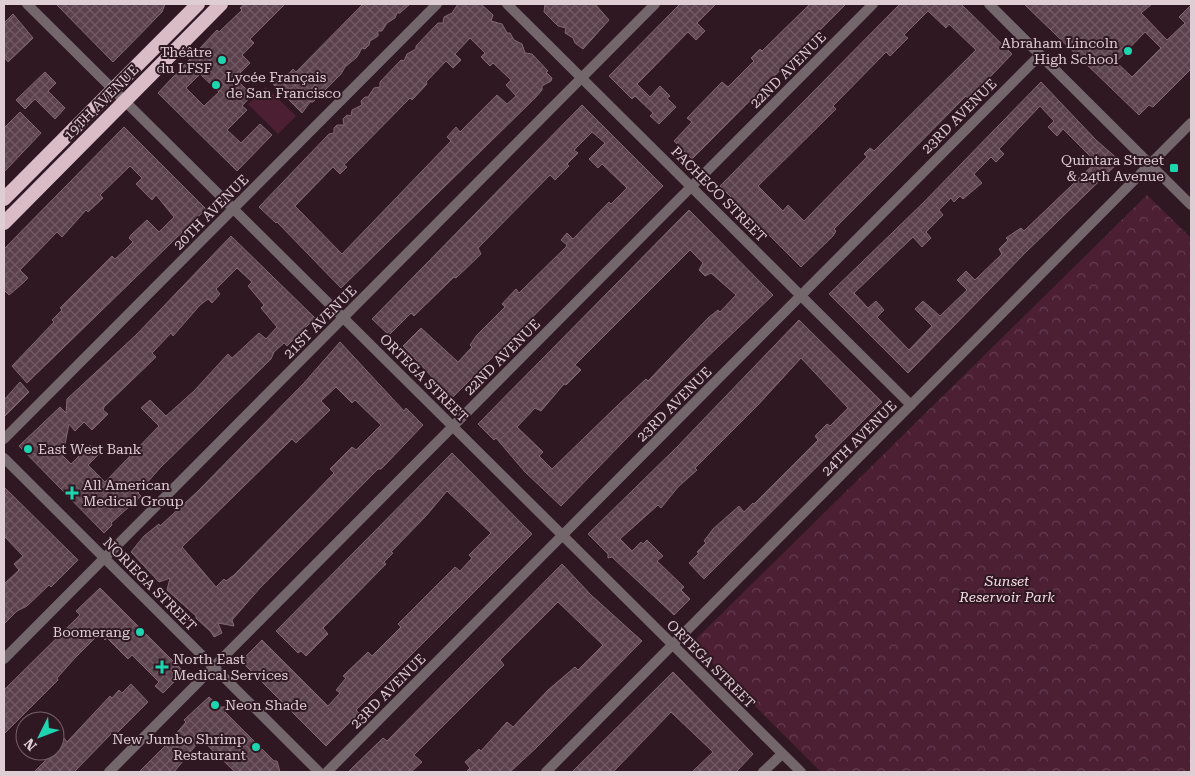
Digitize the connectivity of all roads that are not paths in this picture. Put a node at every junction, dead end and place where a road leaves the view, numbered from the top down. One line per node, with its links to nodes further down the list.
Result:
1 (27, 4): 11 (street, ORTEGA STREET)
2 (198, 4): 11 (highway, 19TH AVENUE)
3 (221, 4): 12 (highway, 19TH AVENUE)
4 (437, 4): 18 (street, 20TH AVENUE)
5 (507, 4): 10 (street, PACHECO STREET)
6 (655, 4): 10 (street, 21ST AVENUE)
7 (873, 4): 15 (street, 22ND AVENUE)
8 (989, 4): 9 (street)
9 (1040, 55): 14 (street); 20 (street, 23RD AVENUE)
10 (582, 78): 15 (street, PACHECO STREET); 21 (street, 21ST AVENUE)
11 (113, 89): 12 (street, ORTEGA STREET); 16 (highway, 19TH AVENUE)
12 (125, 101): 18 (street, ORTEGA STREET); 19 (highway, 19TH AVENUE)
13 (1191, 122): 14 (street, 24TH AVENUE)
14 (1150, 164): 17 (street); 22 (street, 24TH AVENUE)
15 (691, 187): 20 (street, PACHECO STREET); 23 (street, 22ND AVENUE)
16 (4, 198)
17 (1191, 205)
18 (233, 209): 21 (street, ORTEGA STREET); 24 (street, 20TH AVENUE)
19 (4, 223)
20 (801, 295): 22 (street, PACHECO STREET); 26 (street, 23RD AVENUE)
21 (343, 318): 23 (street, ORTEGA STREET); 27 (street, 21ST AVENUE)
22 (911, 405): 28 (street, 24TH AVENUE)
23 (453, 426): 26 (street, ORTEGA STREET); 30 (street, 22ND AVENUE)
24 (4, 440)
25 (4, 458): 27 (street, NORIEGA STREET)
26 (562, 536): 28 (street, ORTEGA STREET); 34 (street, 23RD AVENUE)
27 (104, 558): 29 (street, 21ST AVENUE); 30 (street, NORIEGA STREET)
28 (672, 645): 31 (street, ORTEGA STREET); 35 (street, 24TH AVENUE)
29 (4, 659)
30 (214, 667): 32 (street, 22ND AVENUE); 33 (street, NORIEGA STREET)
31 (782, 754): 36 (street); 37 (street, ORTEGA STREET)
32 (109, 772)
33 (319, 772)
34 (327, 772)
35 (546, 772)
36 (763, 772)
37 (801, 772)

